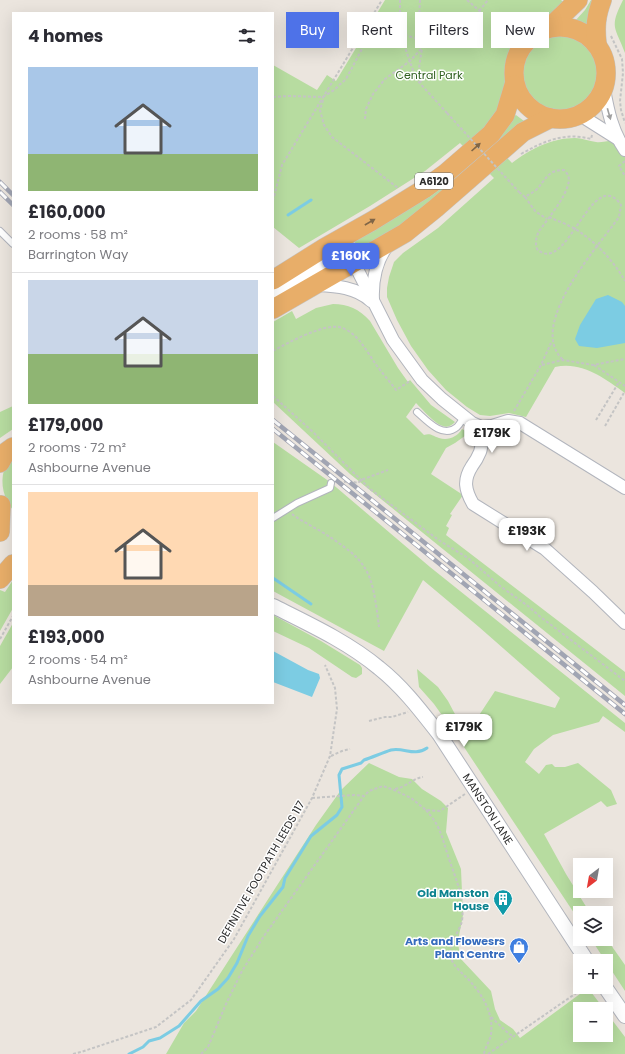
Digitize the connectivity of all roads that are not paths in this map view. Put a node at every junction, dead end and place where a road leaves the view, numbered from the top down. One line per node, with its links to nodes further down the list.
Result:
1 (578, 0): 3 (highway)
2 (602, 0): 4 (highway)
3 (551, 26): 4 (highway); 5 (highway)
4 (603, 39): 6 (highway)
5 (514, 85): 8 (highway); 12 (highway, A6120, one-way to 5)
6 (604, 89): 7 (highway); 9 (street, one-way to 9)
7 (580, 114): 8 (highway); 9 (street)
8 (551, 118): 13 (highway, A6120)
9 (618, 139): 10 (street)
10 (625, 150)
11 (0, 232): 14 (lane)
12 (343, 237): 15 (street); 16 (highway, A6120)
13 (390, 241): 15 (highway, A6120); 18 (street)
14 (12, 243)
15 (352, 260): 16 (street); 17 (highway, A6120); 18 (street)
16 (275, 281)
17 (315, 285): 18 (street); 19 (highway, A6120)
18 (373, 303): 21 (street)
19 (274, 307)
20 (417, 412): 21 (lane)
21 (464, 417): 22 (street)
22 (481, 427): 24 (street); 31 (street)
23 (331, 483): 26 (lane)
24 (625, 488)
25 (5, 509): 27 (highway)
26 (274, 517)
27 (0, 532)
28 (12, 565): 29 (highway)
29 (0, 579)
30 (274, 607): 32 (street, MANSTON LANE)
31 (625, 623)
32 (582, 954)
33 (610, 994): 34 (street)
34 (625, 1016)

